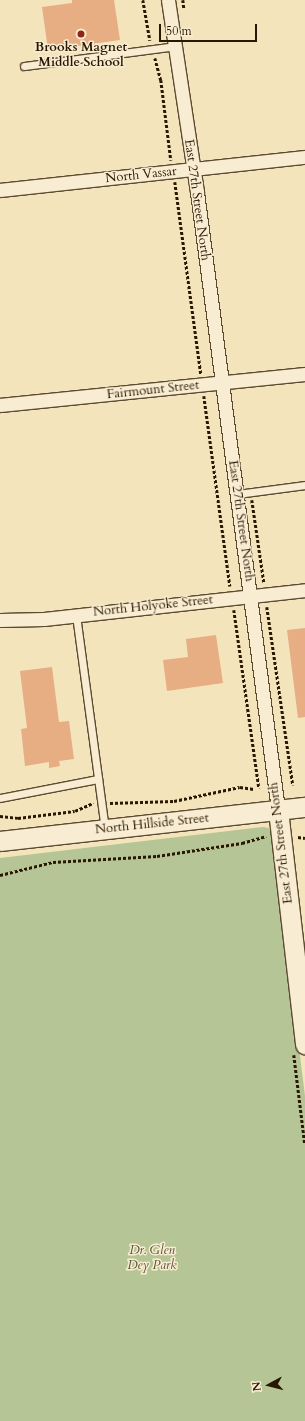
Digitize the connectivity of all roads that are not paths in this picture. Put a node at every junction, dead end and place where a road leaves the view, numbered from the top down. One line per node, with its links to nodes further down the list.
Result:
1 (168, 0): 2 (street, East 27th Street North)
2 (175, 46): 3 (lane); 5 (street, East 27th Street North)
3 (24, 66)
4 (305, 157): 5 (street, North Vassar)
5 (194, 170): 6 (street, North Vassar); 8 (street, East 27th Street North)
6 (0, 190)
7 (305, 374): 8 (street, Fairmount Street)
8 (221, 383): 9 (street, Fairmount Street); 11 (street, East 27th Street North)
9 (0, 405)
10 (305, 485): 11 (lane)
11 (237, 494): 13 (street, East 27th Street North)
12 (305, 590): 13 (street, North Holyoke Street)
13 (252, 596): 14 (street, North Holyoke Street); 19 (street, East 27th Street North)
14 (76, 615): 15 (street, North Holyoke Street); 16 (lane)
15 (0, 620)
16 (98, 779): 17 (lane); 20 (lane)
17 (0, 798)
18 (305, 807): 19 (main road, North Hillside Street)
19 (278, 810): 20 (main road, North Hillside Street); 22 (main road, East 27th Street North)
20 (105, 830): 21 (main road, North Hillside Street)
21 (0, 841)
22 (303, 1006): 23 (main road, East 27th Street North)
23 (305, 1044)

